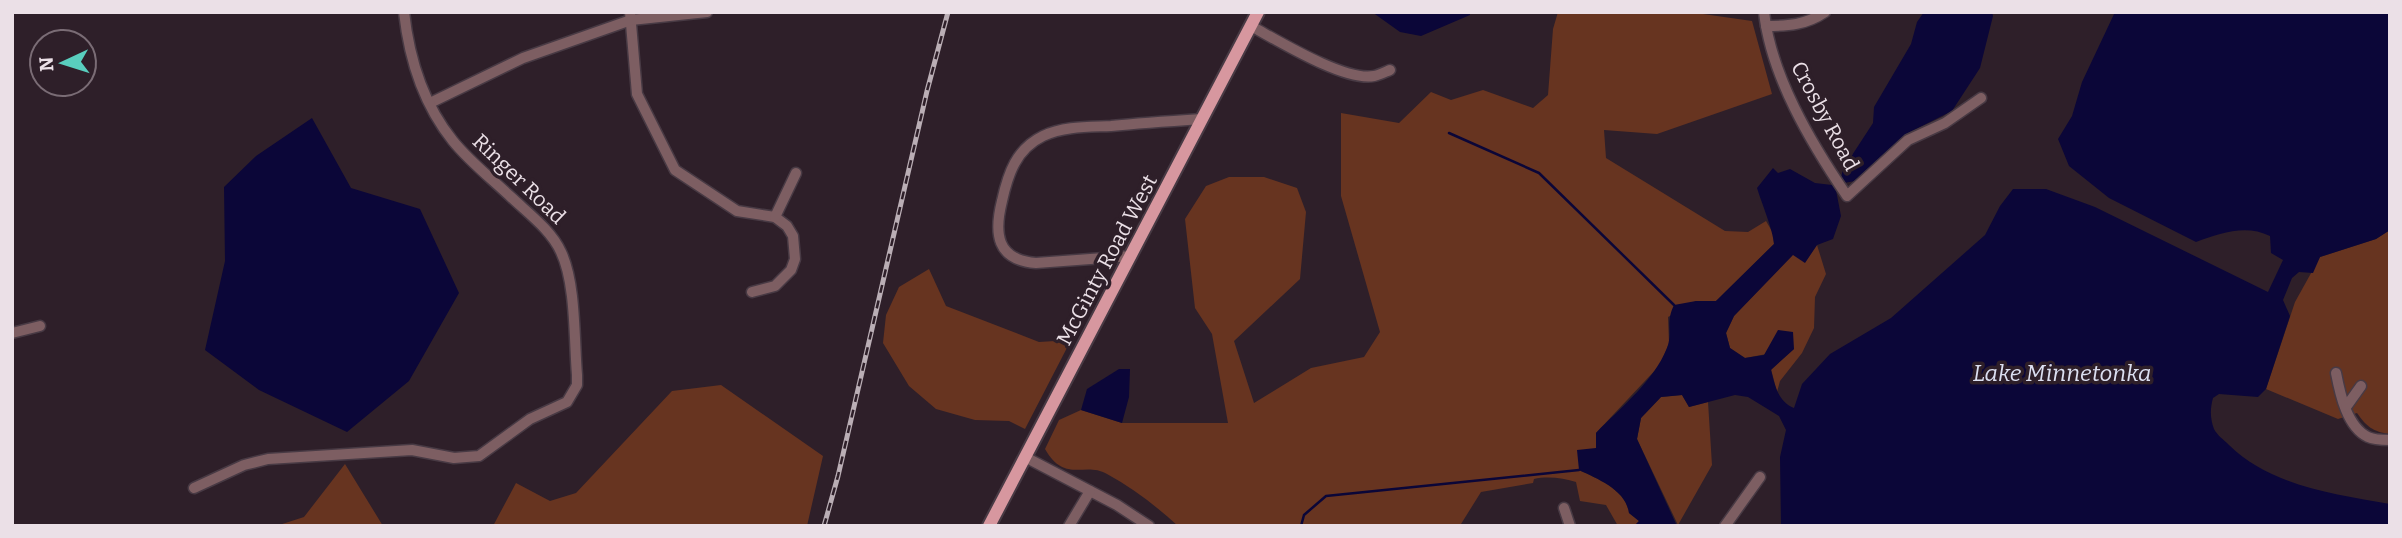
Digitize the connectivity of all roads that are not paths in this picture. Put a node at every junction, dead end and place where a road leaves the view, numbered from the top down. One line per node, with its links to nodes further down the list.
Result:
1 (404, 12): 11 (street, Ringer Road)
2 (707, 12): 6 (street)
3 (1258, 12): 7 (main road, McGinty Road West)
4 (1764, 12): 8 (street, Crosby Road)
5 (1825, 12): 8 (street)
6 (631, 16): 11 (street); 14 (street)
7 (1251, 26): 9 (street); 12 (main road, McGinty Road West)
8 (1766, 26): 10 (street, Crosby Road)
9 (1390, 70)
10 (1981, 98)
11 (430, 103): 25 (street, Ringer Road)
12 (1202, 119): 15 (main road, McGinty Road West); 15 (street)
13 (796, 173): 14 (street)
14 (775, 217): 16 (street)
15 (1131, 256): 23 (main road, McGinty Road West)
16 (752, 292)
17 (40, 326): 18 (street)
18 (12, 333)
19 (2336, 373): 21 (street)
20 (2361, 386): 21 (street)
21 (2346, 407): 22 (street)
22 (2390, 440)
23 (1025, 457): 26 (street); 28 (main road, McGinty Road West)
24 (1760, 477): 32 (street)
25 (194, 488)
26 (1090, 491): 29 (street); 30 (street)
27 (1564, 508): 31 (street)
28 (989, 526)
29 (1069, 526)
30 (1149, 526)
31 (1570, 526)
32 (1725, 526)

